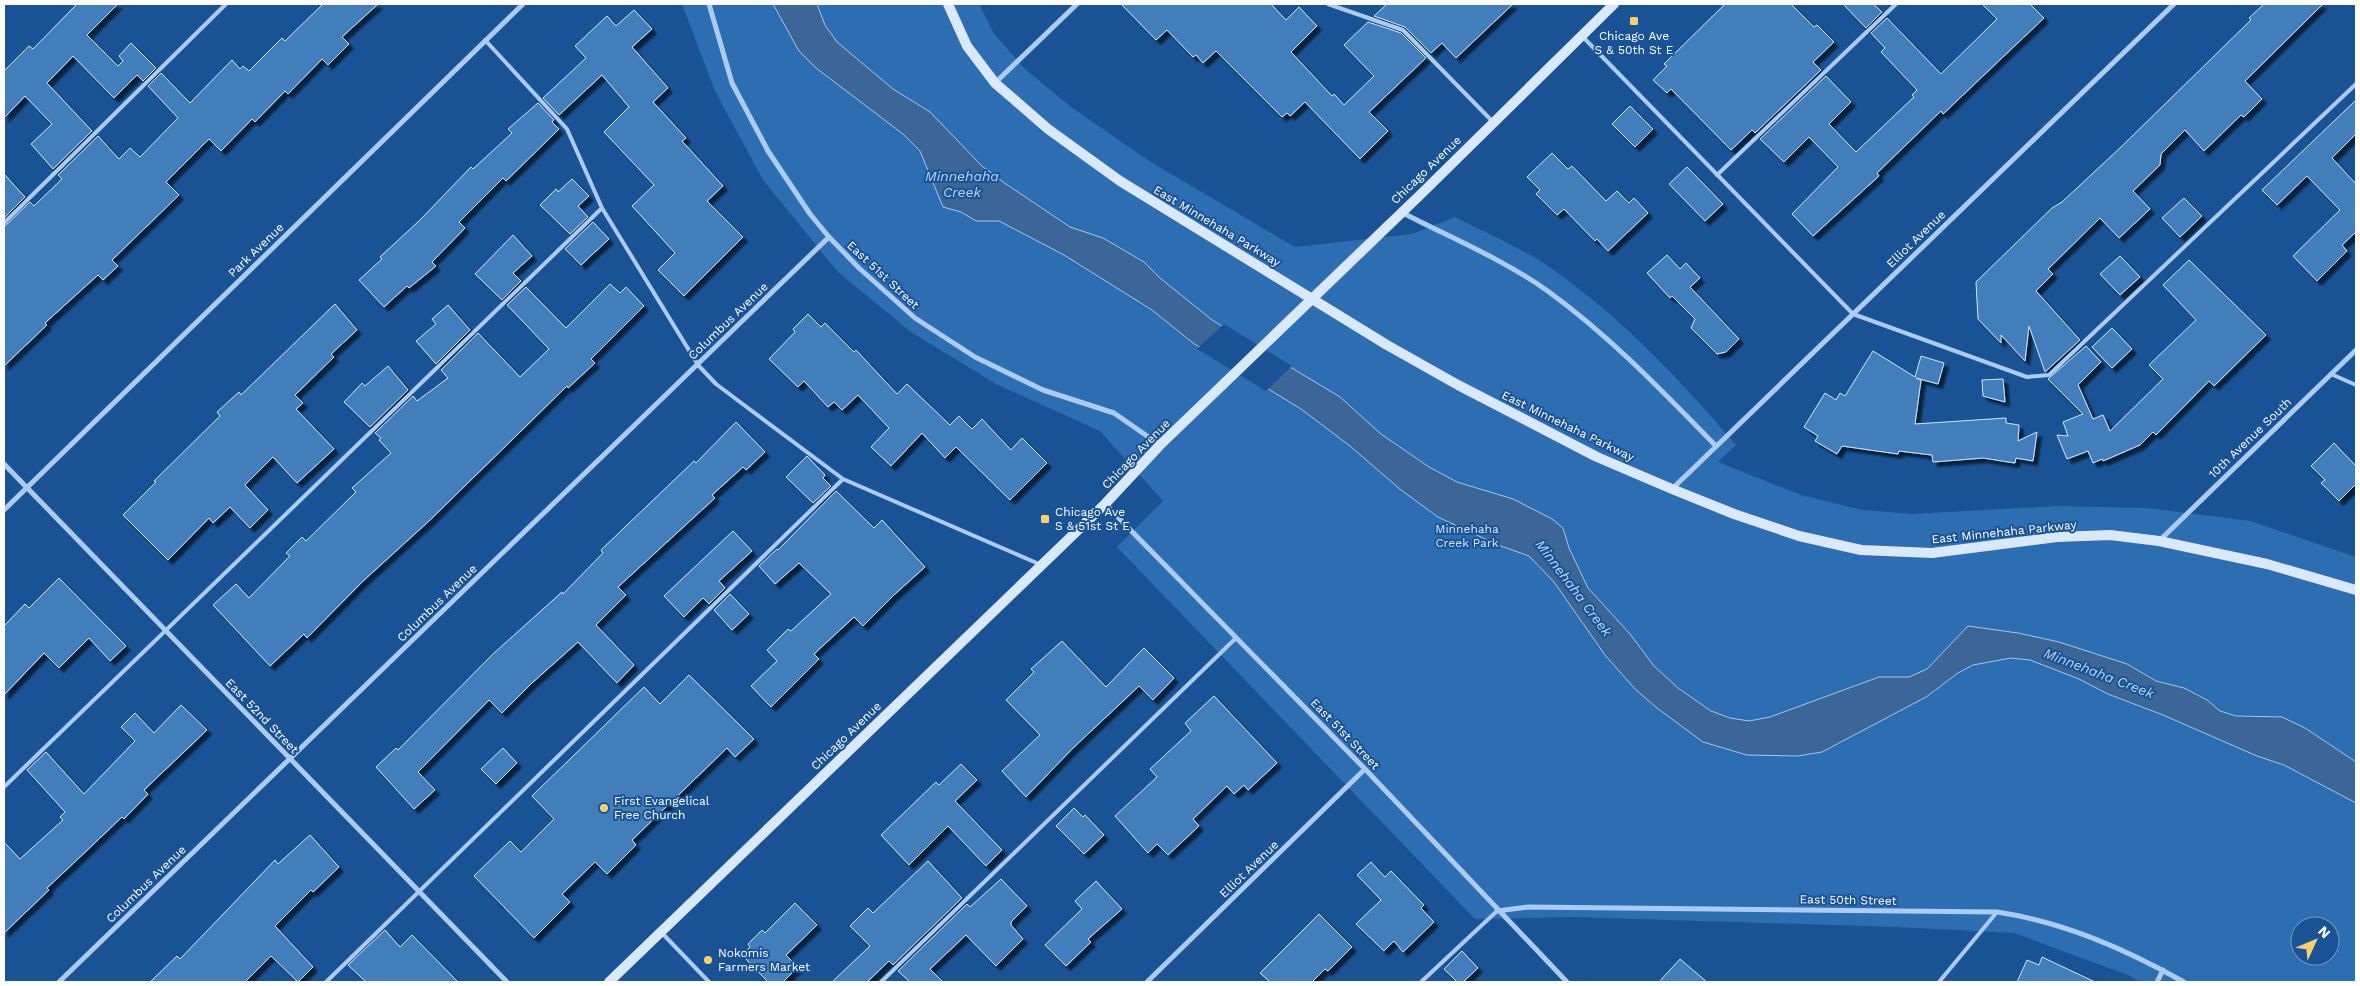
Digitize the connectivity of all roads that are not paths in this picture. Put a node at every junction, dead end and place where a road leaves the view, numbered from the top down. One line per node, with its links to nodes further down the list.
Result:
1 (226, 4): 18 (lane)
2 (523, 4): 11 (street, Park Avenue)
3 (709, 4): 19 (street, East 51st Street)
4 (948, 4): 12 (street, East Minnehaha Parkway)
5 (1077, 4): 12 (street)
6 (1328, 4): 14 (lane)
7 (1614, 4): 10 (street, Chicago Avenue)
8 (1896, 4): 15 (lane)
9 (2174, 4): 21 (street, Elliot Avenue)
10 (1582, 36): 14 (street, Chicago Avenue); 15 (lane)
11 (485, 40): 16 (lane); 30 (street, Park Avenue)
12 (995, 83): 20 (street, East Minnehaha Parkway)
13 (2356, 84): 21 (lane)
14 (1493, 122): 17 (street, Chicago Avenue)
15 (1717, 175): 21 (lane)
16 (602, 208): 23 (lane); 37 (lane)
17 (1401, 212): 20 (street, Chicago Avenue); 27 (street)
18 (4, 223)
19 (829, 237): 23 (street, Columbus Avenue); 26 (street, East 51st Street)
20 (1312, 298): 26 (street, Chicago Avenue); 31 (street, East Minnehaha Parkway)
21 (1853, 314): 27 (street, Elliot Avenue)
22 (2356, 350): 24 (street, 10th Avenue South)
23 (698, 365): 29 (lane); 39 (street, Columbus Avenue)
24 (2331, 374): 25 (lane); 34 (street, 10th Avenue South)
25 (2356, 386)
26 (1160, 445): 32 (street, Chicago Avenue)
27 (1716, 446): 31 (street, Elliot Avenue)
28 (4, 464): 30 (street, East 52nd Street)
29 (843, 479): 35 (lane); 42 (lane)
30 (27, 488): 33 (street, Park Avenue); 37 (street, East 52nd Street)
31 (1672, 488): 34 (street, East Minnehaha Parkway)
32 (1105, 504): 35 (street, Chicago Avenue); 38 (street, East 51st Street)
33 (4, 510)
34 (2159, 541): 36 (street, East Minnehaha Parkway)
35 (1041, 565): 45 (street, Chicago Avenue)
36 (2356, 590)
37 (165, 631): 39 (street, East 52nd Street); 41 (lane)
38 (1236, 638): 40 (street, East 51st Street); 52 (lane)
39 (290, 758): 42 (street, East 52nd Street); 48 (street, Columbus Avenue)
40 (1365, 769): 43 (street, East 51st Street); 53 (street, Elliot Avenue)
41 (4, 787)
42 (419, 893): 49 (lane); 50 (street, East 52nd Street)
43 (1497, 911): 44 (street, East 50th Street); 54 (lane); 55 (street, East 51st Street)
44 (1997, 912): 46 (street, East 50th Street); 56 (lane)
45 (661, 932): 47 (street, Chicago Avenue); 51 (lane)
46 (2163, 970): 57 (street); 58 (street, East 50th Street)
47 (614, 981)
48 (59, 982)
49 (326, 982)
50 (507, 982)
51 (709, 982)
52 (881, 982)
53 (1147, 982)
54 (1421, 982)
55 (1567, 982)
56 (1939, 982)
57 (2157, 982)
58 (2184, 982)

